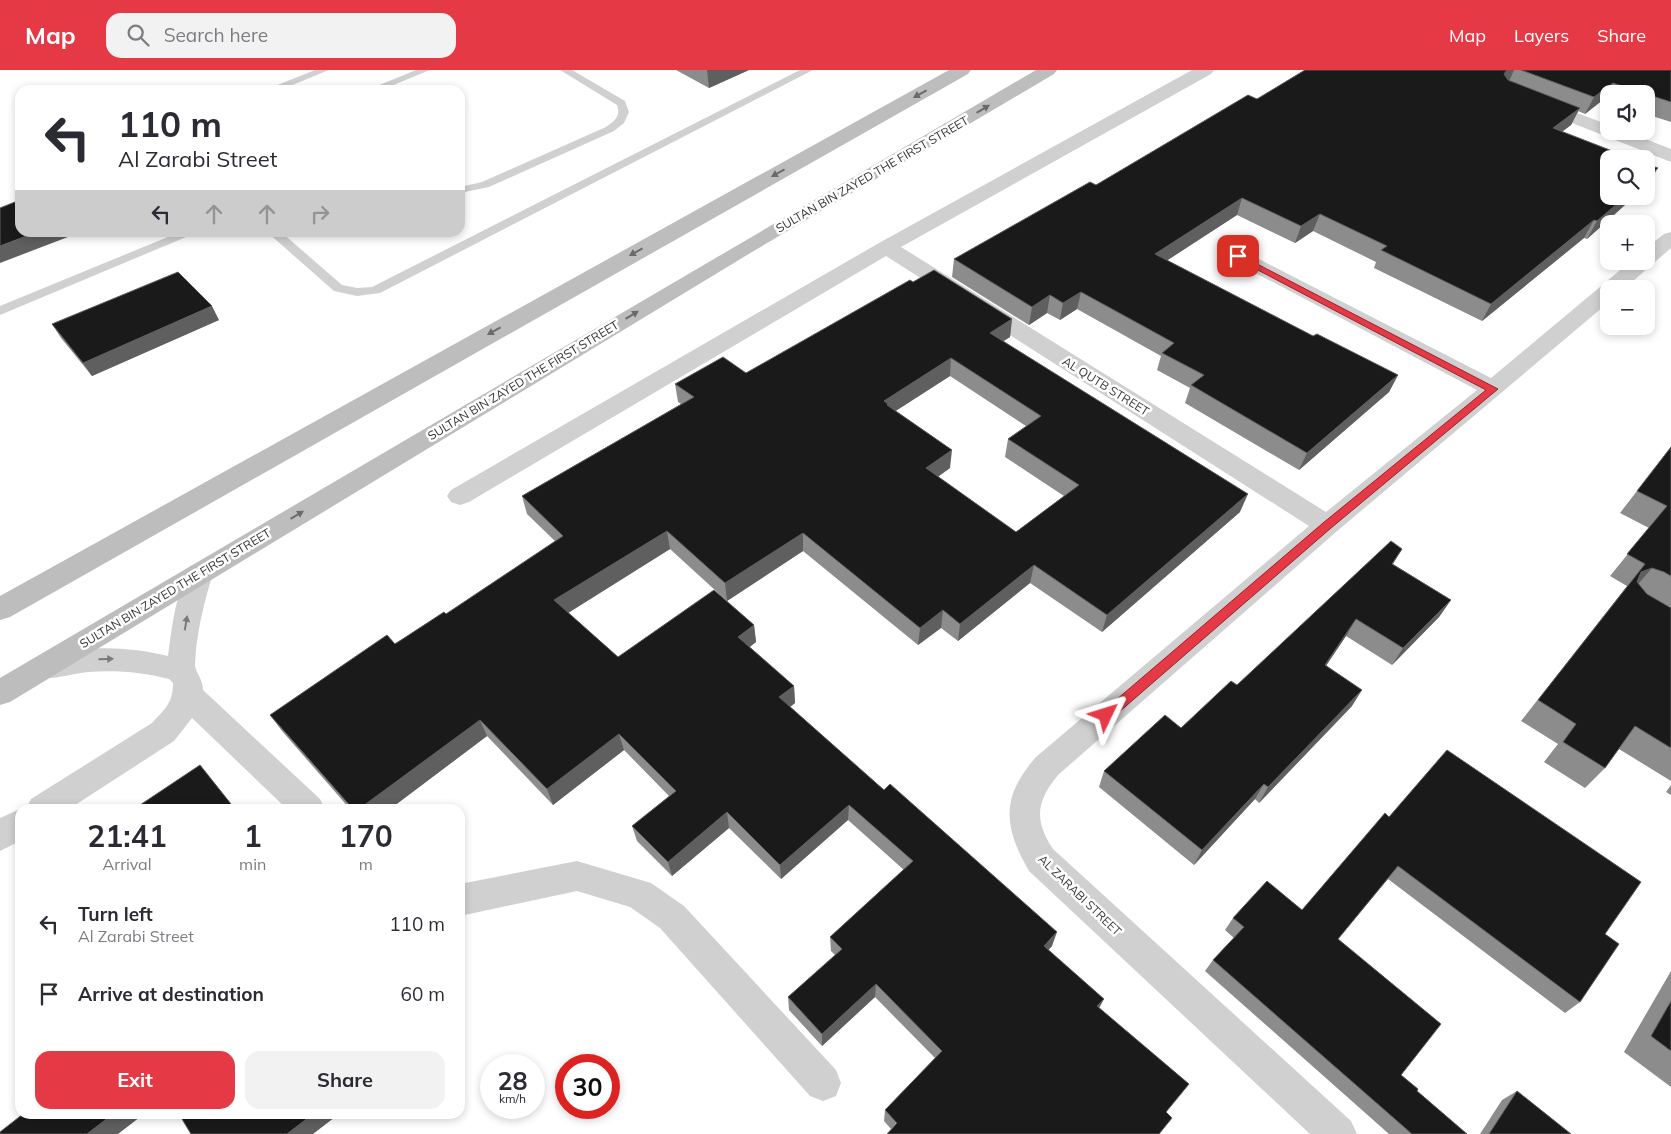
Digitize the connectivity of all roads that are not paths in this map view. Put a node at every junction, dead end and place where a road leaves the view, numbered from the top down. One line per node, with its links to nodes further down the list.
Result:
1 (324, 70): 8 (lane)
2 (425, 70): 9 (lane)
3 (565, 70): 12 (lane)
4 (808, 70): 14 (lane)
5 (962, 70): 27 (main road, one-way to 27)
6 (1048, 70): 26 (main road, SULTAN BIN ZAYED THE FIRST STREET, one-way to 6)
7 (1205, 70): 16 (street)
8 (284, 85)
9 (385, 85)
10 (1526, 99): 11 (street)
11 (1671, 156)
12 (465, 189)
13 (180, 237): 22 (lane)
14 (279, 237)
15 (1671, 238): 17 (street, AL ZARABI STREET)
16 (886, 248): 24 (street); 25 (street, AL QUTB STREET)
17 (1655, 252)
18 (1238, 256): 23 (street)
19 (1633, 270): 20 (street, AL ZARABI STREET)
20 (1622, 280)
21 (1600, 298): 23 (street, AL ZARABI STREET)
22 (0, 311)
23 (1493, 389): 25 (street, AL ZARABI STREET)
24 (460, 496)
25 (1327, 525): 37 (street, AL ZARABI STREET)
26 (200, 573): 28 (main road, SULTAN BIN ZAYED THE FIRST STREET); 29 (street, one-way to 26)
27 (0, 609)
28 (40, 668): 29 (street, one-way to 29); 30 (main road, SULTAN BIN ZAYED THE FIRST STREET)
29 (184, 683): 31 (street); 32 (street)
30 (0, 693)
31 (50, 804)
32 (304, 804)
33 (15, 826): 34 (street)
34 (0, 836)
35 (465, 899): 36 (street)
36 (823, 1083)
37 (1338, 1134)

